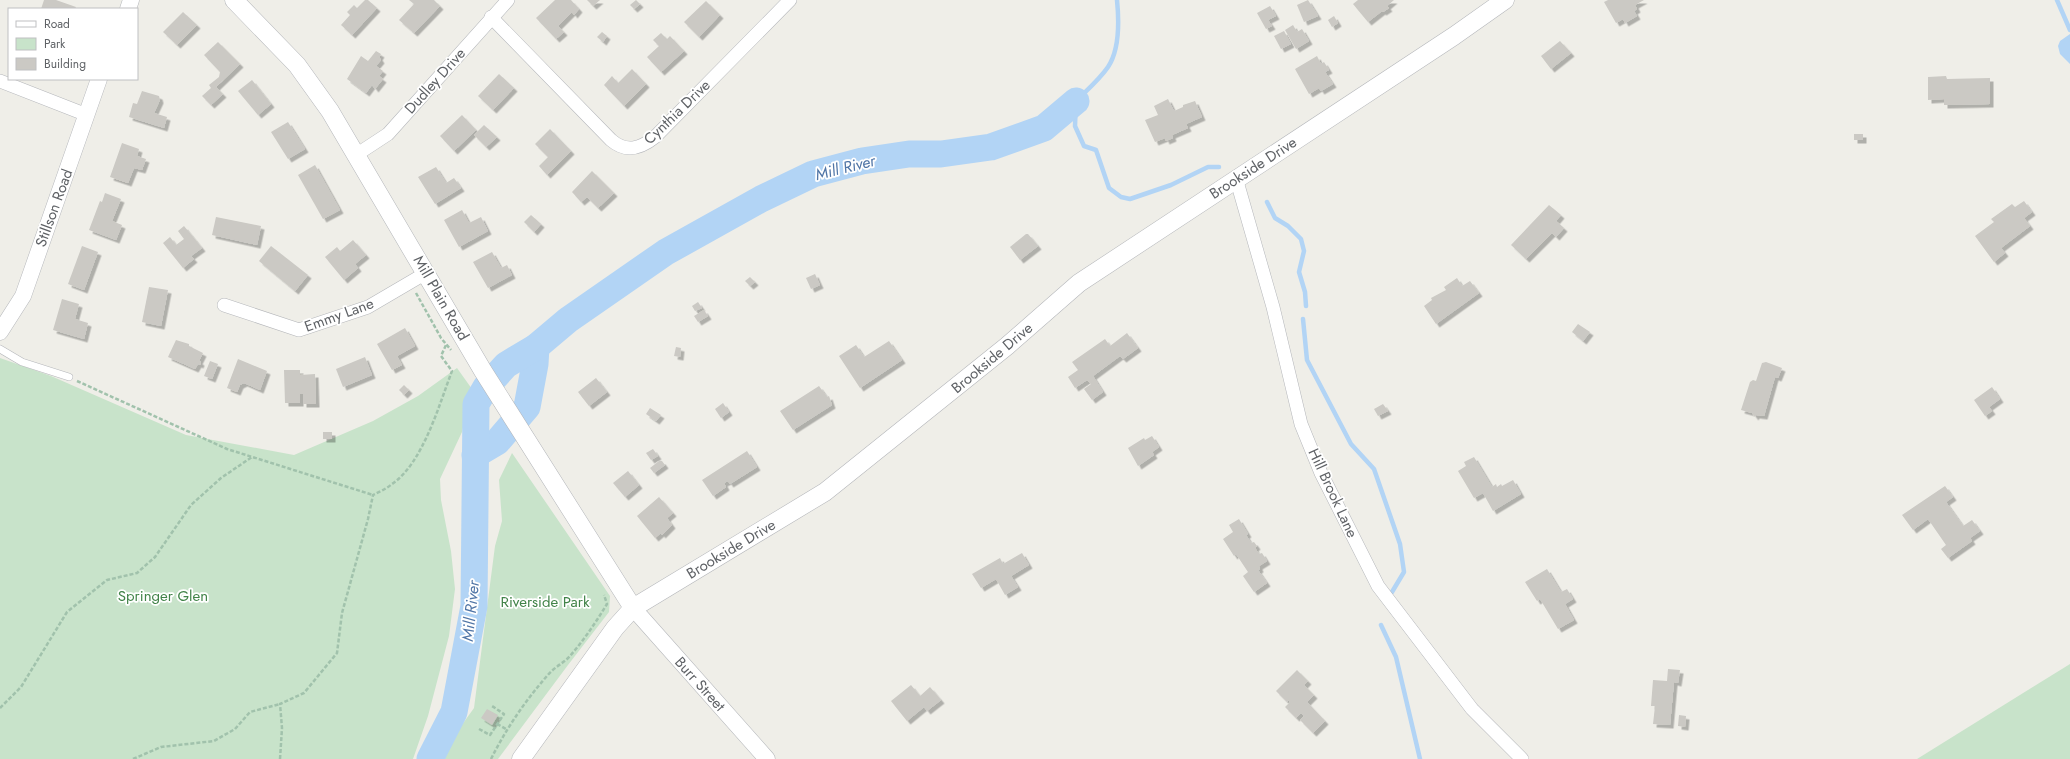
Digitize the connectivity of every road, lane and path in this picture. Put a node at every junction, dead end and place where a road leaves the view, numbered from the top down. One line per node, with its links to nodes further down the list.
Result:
1 (234, 0): 9 (main road, Mill Plain Road)
2 (508, 0): 5 (street, Dudley Drive)
3 (790, 0): 5 (street, Cynthia Drive)
4 (1505, 0): 10 (main road, Brookside Drive)
5 (491, 17): 9 (street, Dudley Drive)
6 (99, 80): 8 (street, Stillson Road)
7 (0, 81): 8 (street)
8 (87, 115): 13 (street, Stillson Road)
9 (356, 155): 11 (main road, Mill Plain Road)
10 (1236, 178): 20 (main road, Brookside Drive); 32 (street, Hill Brook Lane)
11 (426, 273): 12 (street, Emmy Lane); 20 (main road, Mill Plain Road)
12 (224, 305)
13 (0, 332)
14 (446, 345): 18 (path)
15 (0, 349): 16 (lane)
16 (69, 377): 17 (path)
17 (252, 457): 18 (path); 23 (path)
18 (373, 495): 21 (path)
19 (603, 590): 26 (path)
20 (633, 608): 30 (main road, Brookside Drive); 31 (street, Burr Street)
21 (280, 704): 27 (path); 28 (path)
22 (492, 706): 24 (path)
23 (0, 708)
24 (497, 724): 25 (path); 26 (path)
25 (479, 729)
26 (506, 730): 29 (path)
27 (133, 759)
28 (280, 759)
29 (491, 759)
30 (521, 759)
31 (767, 759)
32 (1522, 759)

